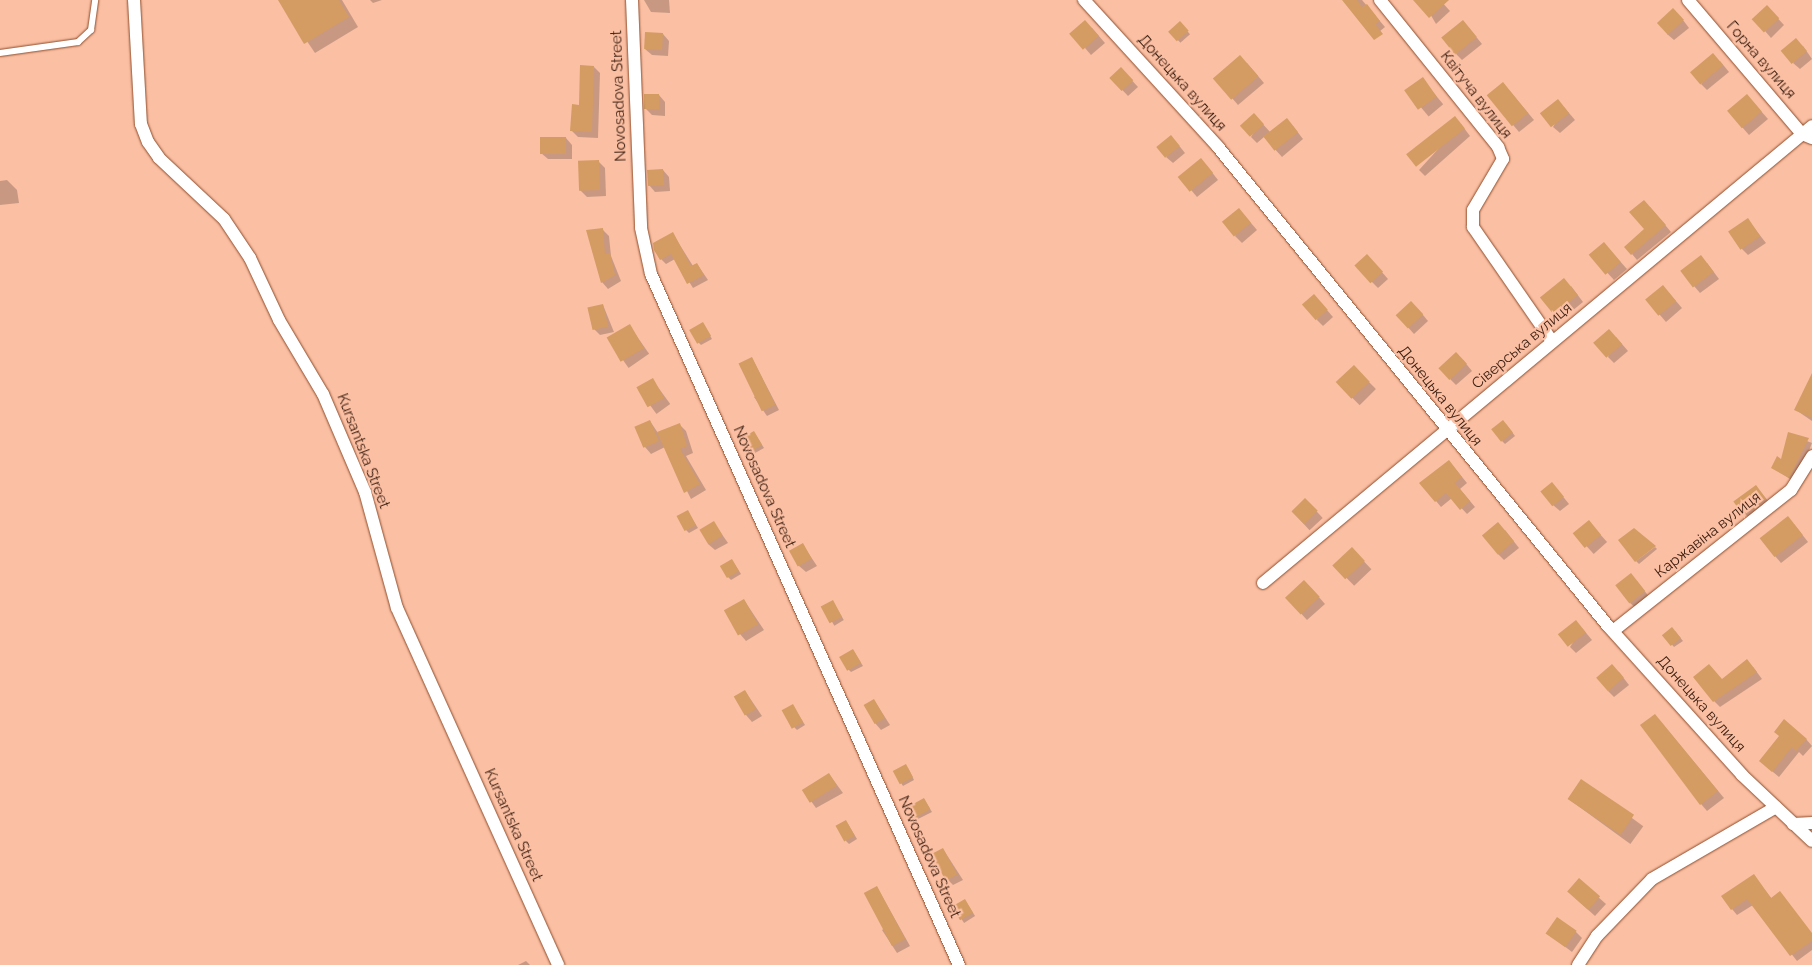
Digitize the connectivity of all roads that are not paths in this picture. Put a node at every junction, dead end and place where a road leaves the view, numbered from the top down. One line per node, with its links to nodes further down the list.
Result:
1 (95, 0): 7 (lane)
2 (134, 0): 18 (street, Kursantska Street)
3 (632, 0): 19 (street, Novosadova Street)
4 (1084, 0): 10 (street, Донецька вулиця)
5 (1380, 0): 9 (street, Квітуча вулиця)
6 (1688, 0): 8 (street, Горна вулиця)
7 (0, 53)
8 (1809, 133): 9 (street, Сіверська вулиця)
9 (1552, 341): 10 (street, Сіверська вулиця)
10 (1447, 430): 12 (street, Сіверська вулиця); 13 (street, Донецька вулиця)
11 (1812, 456): 13 (street, Каржавіна вулиця)
12 (1263, 583)
13 (1613, 631): 14 (street, Донецька вулиця)
14 (1776, 807): 16 (street, Донецька вулиця); 20 (street)
15 (1812, 822): 16 (street)
16 (1793, 824): 17 (street, Донецька вулиця)
17 (1812, 841)
18 (558, 965)
19 (959, 965)
20 (1578, 965)

